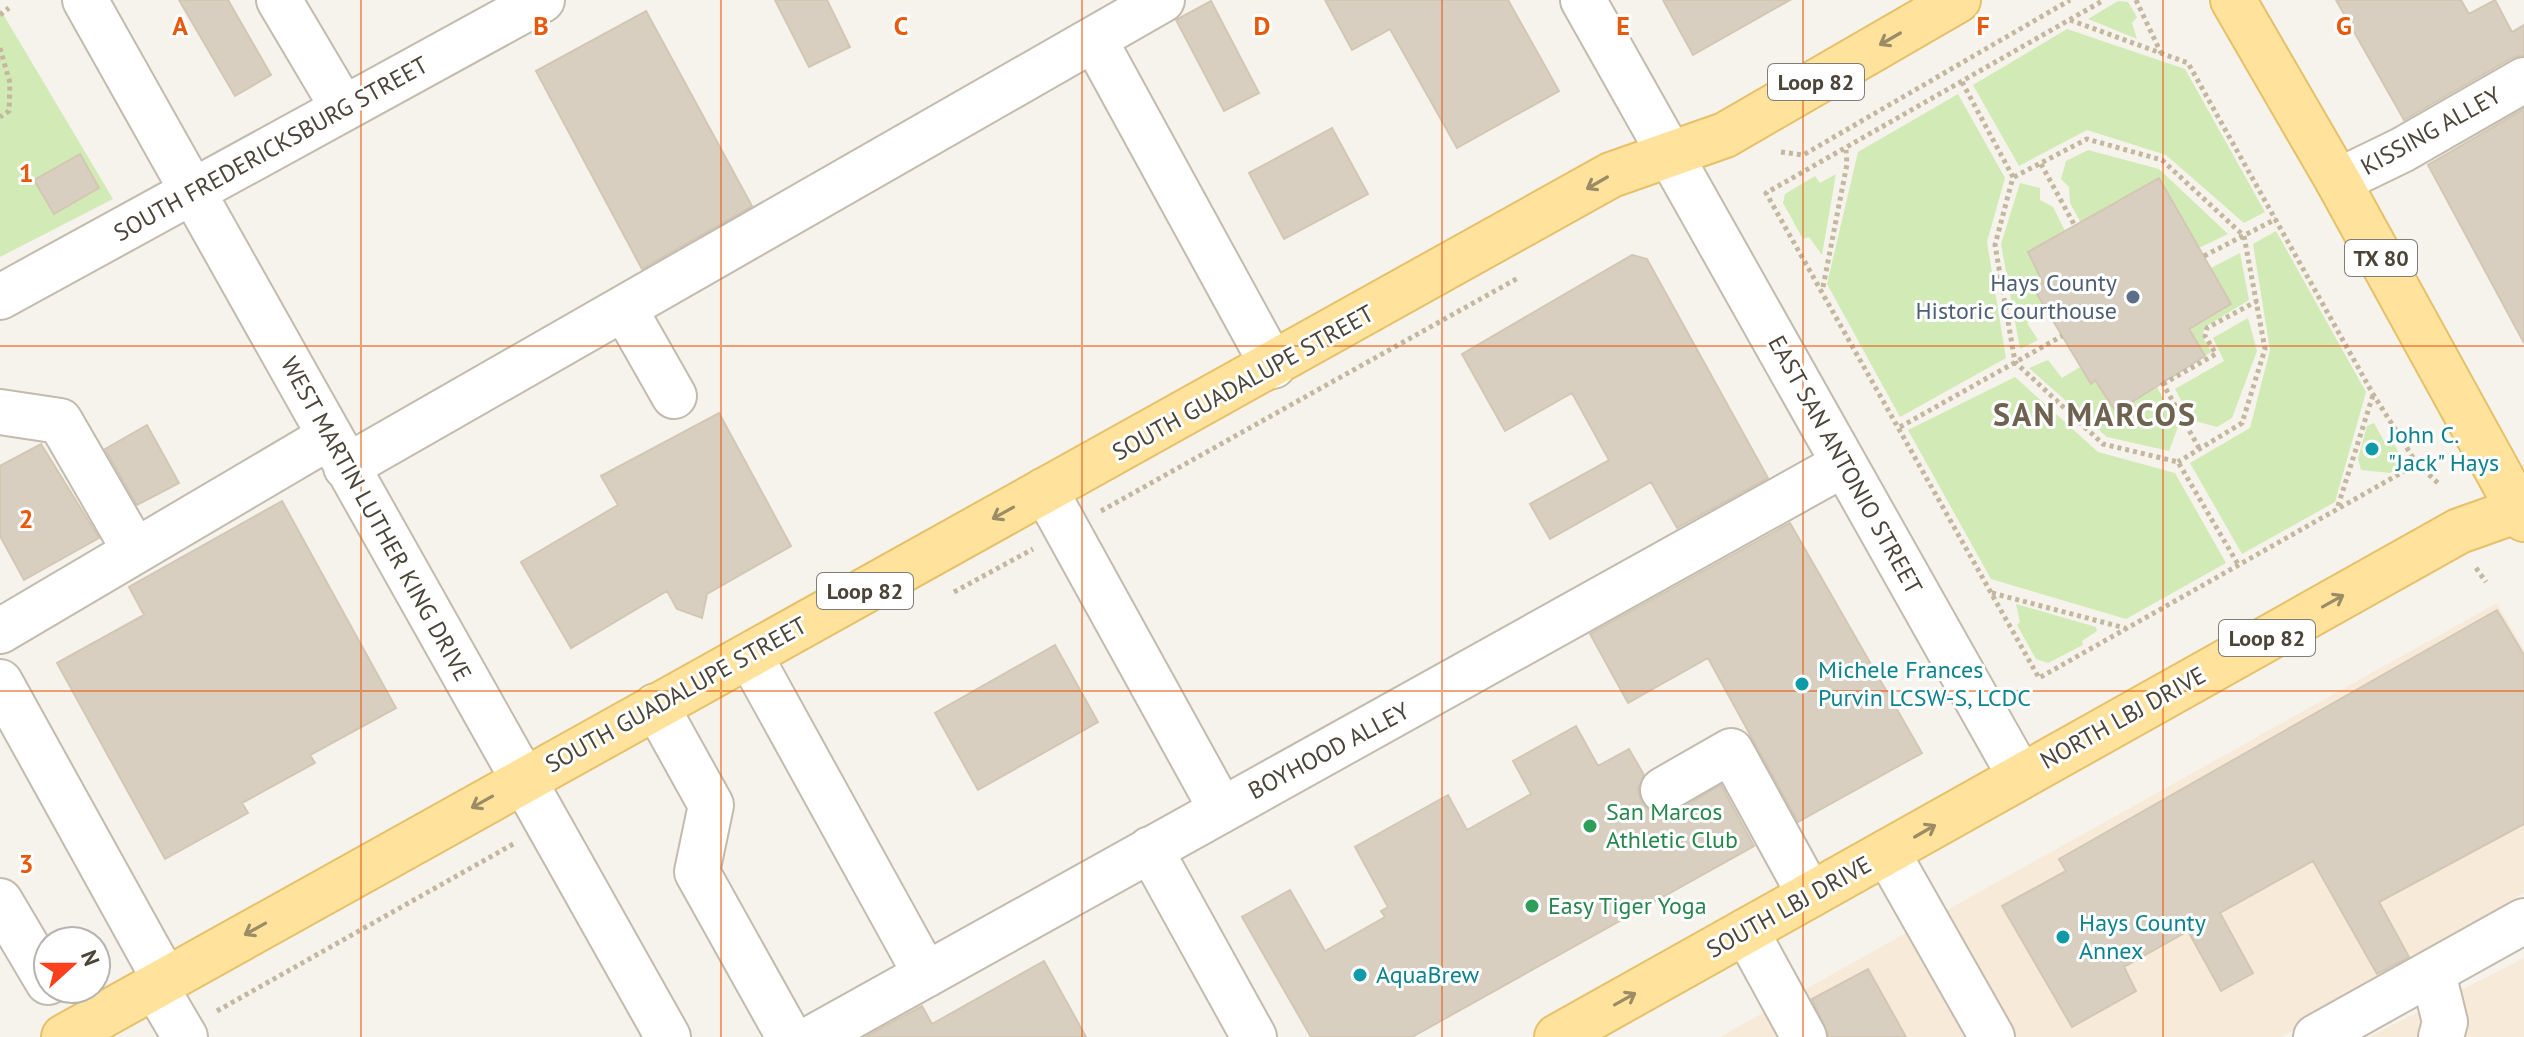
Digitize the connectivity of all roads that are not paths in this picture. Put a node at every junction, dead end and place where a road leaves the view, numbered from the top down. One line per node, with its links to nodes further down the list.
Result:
1 (85, 0): 13 (street, WEST MARTIN LUTHER KING DRIVE)
2 (279, 0): 10 (street)
3 (542, 0): 10 (street, SOUTH FREDERICKSBURG STREET)
4 (1162, 0): 8 (street)
5 (1583, 0): 11 (street, EAST SAN ANTONIO STREET)
6 (1958, 0): 11 (main road, Loop 82, one-way to 11)
7 (2233, 0): 12 (main road, TX 80)
8 (1094, 39): 15 (street); 16 (street)
9 (2524, 80): 12 (street, KISSING ALLEY)
10 (343, 108): 13 (street, SOUTH FREDERICKSBURG STREET)
11 (1670, 155): 16 (main road, SOUTH GUADALUPE STREET / Loop 82, one-way to 16); 20 (street, EAST SAN ANTONIO STREET)
12 (2338, 181): 22 (main road, TX 80)
13 (194, 194): 14 (street, SOUTH FREDERICKSBURG STREET); 19 (street, WEST MARTIN LUTHER KING DRIVE)
14 (0, 297)
15 (624, 308): 17 (street); 19 (street)
16 (1273, 366): 21 (main road, SOUTH GUADALUPE STREET / Loop 82)
17 (674, 396)
18 (0, 412): 23 (street)
19 (338, 452): 23 (street); 29 (street, WEST MARTIN LUTHER KING DRIVE)
20 (1844, 464): 28 (street, EAST SAN ANTONIO STREET); 31 (street, BOYHOOD ALLEY)
21 (1045, 490): 25 (main road, SOUTH GUADALUPE STREET / Loop 82, one-way to 25); 31 (street)
22 (2523, 513): 28 (main road, NORTH LBJ DRIVE / Loop 82, one-way to 22)
23 (135, 551): 24 (street)
24 (0, 631)
25 (750, 656): 27 (main road, SOUTH GUADALUPE STREET / Loop 82); 40 (street)
26 (0, 682): 41 (street)
27 (656, 706): 29 (main road, SOUTH GUADALUPE STREET / Loop 82); 46 (street)
28 (2020, 776): 33 (main road, SOUTH LBJ DRIVE / Loop 82, one-way to 28)
29 (523, 779): 41 (main road, SOUTH GUADALUPE STREET / Loop 82, one-way to 41); 45 (street, WEST MARTIN LUTHER KING DRIVE)
30 (1663, 790): 34 (street)
31 (1221, 809): 32 (street, BOYHOOD ALLEY)
32 (1150, 849): 40 (street, BOYHOOD ALLEY); 48 (street)
33 (1887, 852): 34 (main road, SOUTH LBJ DRIVE / Loop 82); 51 (street)
34 (1810, 895): 37 (main road, SOUTH LBJ DRIVE / Loop 82)
35 (0, 901): 38 (street)
36 (2524, 921): 39 (street)
37 (1746, 931): 49 (main road, SOUTH LBJ DRIVE / Loop 82, one-way to 37); 50 (street)
38 (32, 955)
39 (2433, 973): 52 (street); 53 (street)
40 (926, 975): 47 (street, BOYHOOD ALLEY)
41 (160, 983): 43 (main road, SOUTH GUADALUPE STREET / Loop 82); 44 (street)
42 (58, 1005): 43 (street)
43 (70, 1034)
44 (183, 1034)
45 (668, 1037)
46 (789, 1037)
47 (814, 1037)
48 (1254, 1037)
49 (1557, 1037)
50 (1804, 1037)
51 (1992, 1037)
52 (2316, 1037)
53 (2441, 1037)

